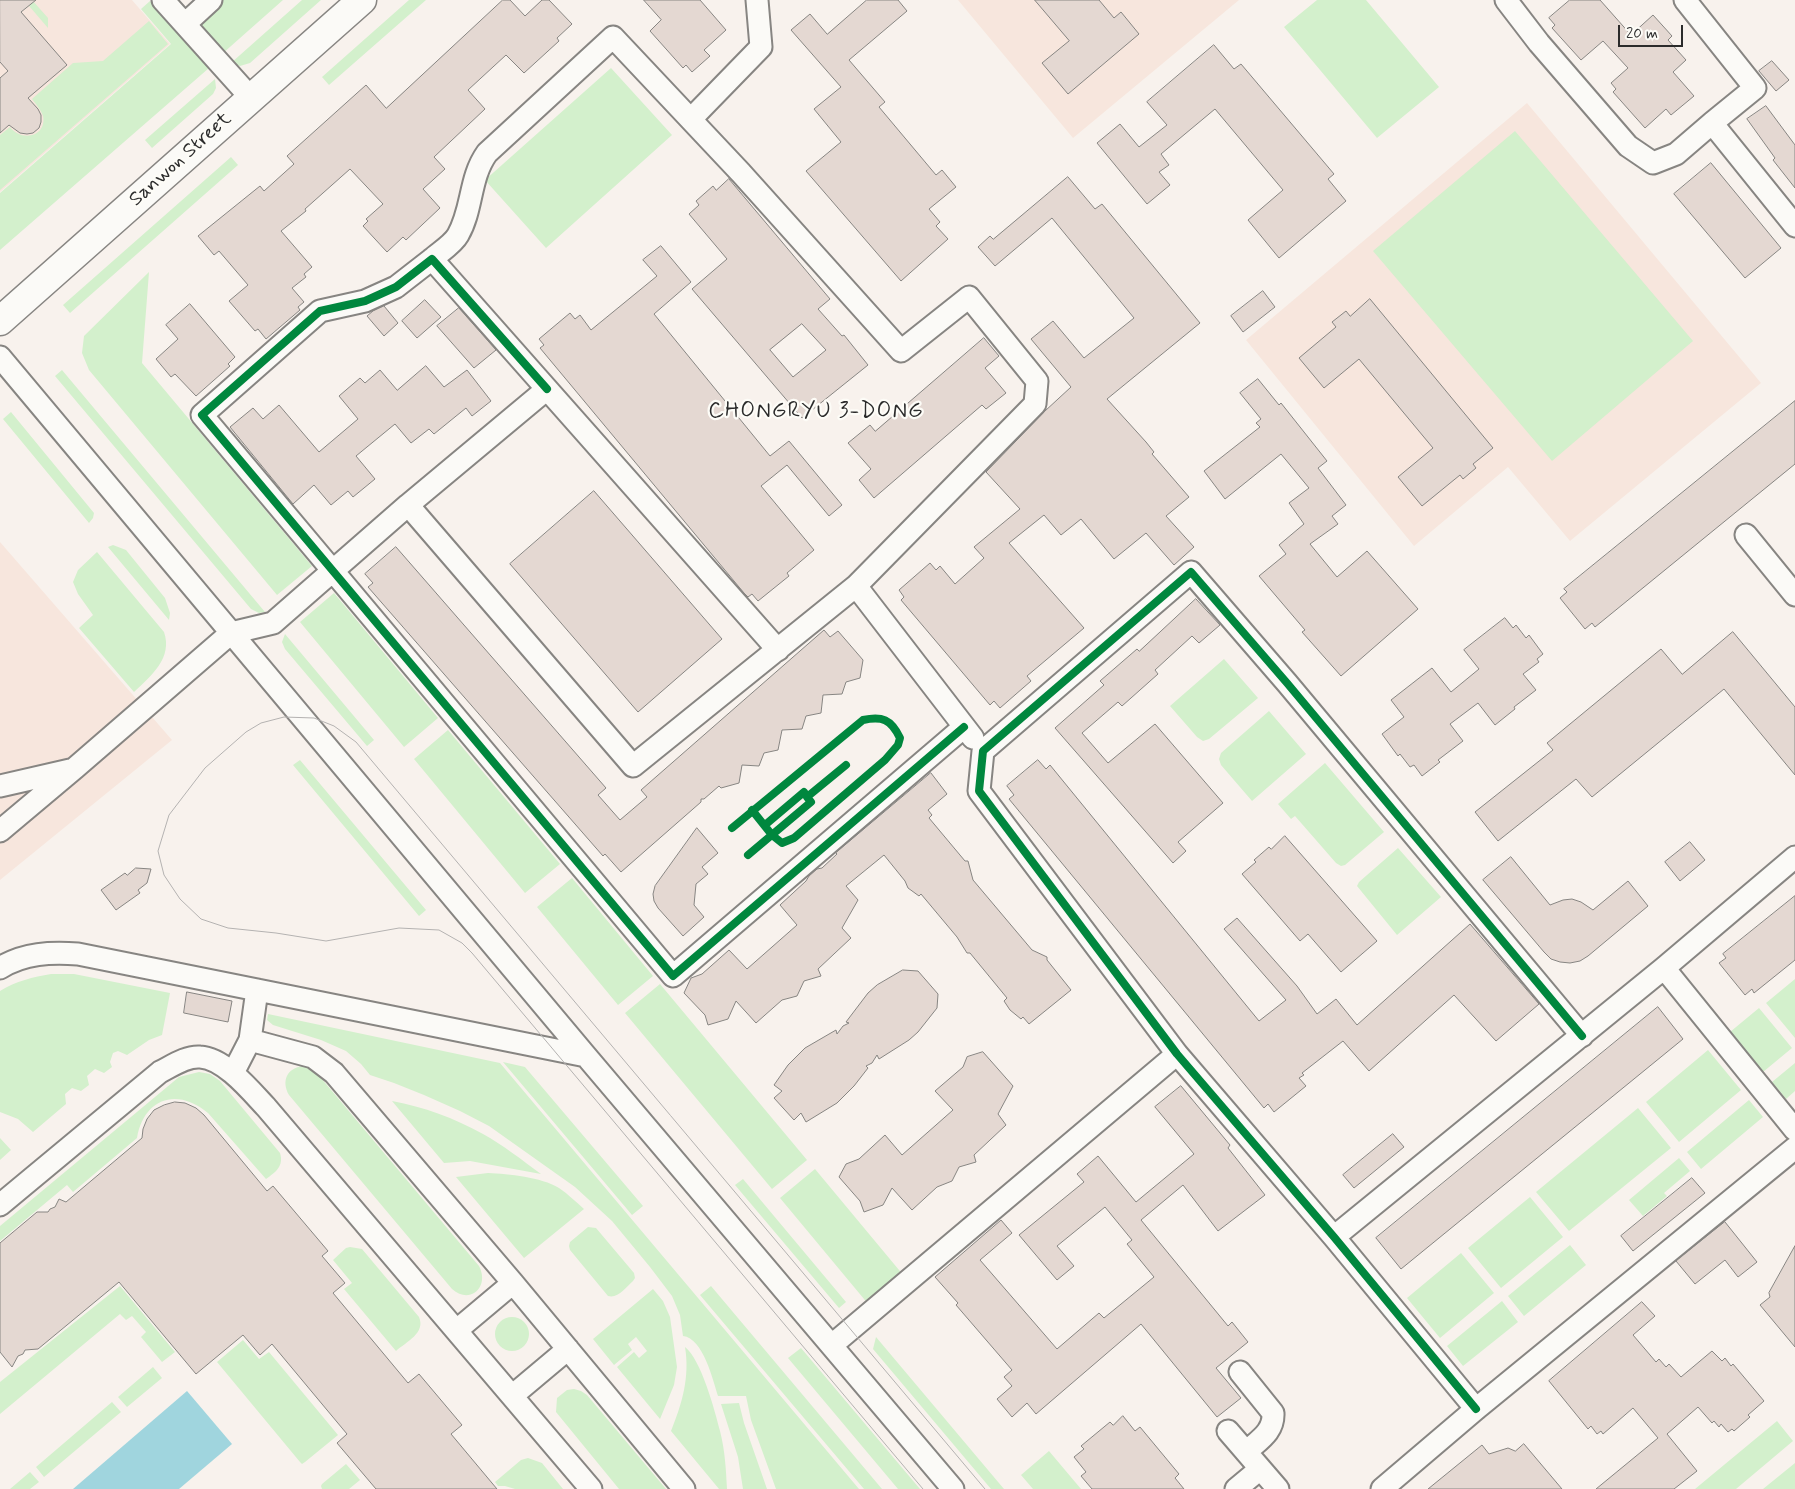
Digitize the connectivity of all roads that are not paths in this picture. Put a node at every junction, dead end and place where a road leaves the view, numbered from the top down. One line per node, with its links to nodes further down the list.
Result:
1 (163, 0): 7 (street)
2 (211, 0): 7 (street)
3 (362, 0): 8 (main road, Sanwon Street)
4 (757, 0): 9 (street)
5 (1506, 0): 10 (street)
6 (1685, 0): 10 (street)
7 (185, 24): 8 (street)
8 (251, 98): 13 (main road, Sanwon Street)
9 (691, 119): 12 (street); 19 (street)
10 (1712, 123): 11 (street)
11 (1795, 226)
12 (432, 259): 15 (street); 18 (street)
13 (0, 321)
14 (0, 357): 21 (street)
15 (547, 389): 16 (street); 22 (street)
16 (408, 505): 18 (street); 22 (street)
17 (1746, 535): 20 (street)
18 (332, 571): 21 (street); 23 (street)
19 (856, 586): 22 (street); 23 (street)
20 (1795, 595)
21 (231, 633): 25 (street); 35 (street)
22 (778, 650)
23 (964, 727): 24 (street)
24 (983, 751): 32 (street); 34 (street)
25 (75, 768): 26 (street); 27 (street)
26 (0, 786)
27 (0, 830)
28 (1795, 857): 30 (street)
29 (0, 968): 31 (street)
30 (1664, 968): 32 (street); 37 (street)
31 (257, 990): 33 (street); 35 (street)
32 (1582, 1036): 40 (street)
33 (250, 1040): 36 (street); 41 (street)
34 (1177, 1054): 40 (street); 43 (street)
35 (586, 1056): 43 (street)
36 (233, 1073): 39 (street); 42 (street)
37 (1795, 1130)
38 (1795, 1148): 47 (street)
39 (0, 1205)
40 (1334, 1237): 47 (street)
41 (513, 1283): 42 (street); 44 (street)
42 (456, 1330): 46 (street)
43 (832, 1345): 53 (street)
44 (568, 1349): 46 (street); 52 (street)
45 (1240, 1372): 49 (street)
46 (512, 1396): 51 (street)
47 (1476, 1409): 56 (street)
48 (1228, 1431): 49 (street)
49 (1246, 1452): 50 (street)
50 (1260, 1468): 54 (street); 55 (street)
51 (592, 1489)
52 (684, 1489)
53 (953, 1489)
54 (1236, 1489)
55 (1278, 1489)
56 (1382, 1489)

